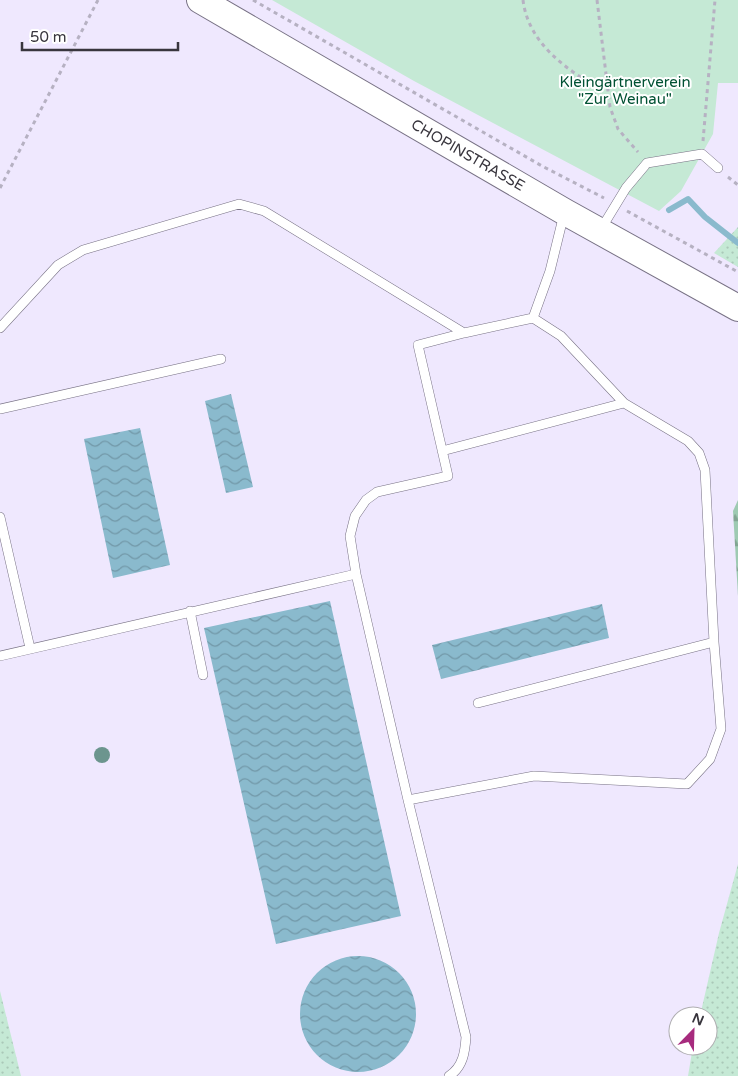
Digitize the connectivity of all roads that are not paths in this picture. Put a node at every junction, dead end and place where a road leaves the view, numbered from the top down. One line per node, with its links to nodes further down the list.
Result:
1 (200, 0): 3 (main road, CHOPINSTRASSE)
2 (718, 168): 4 (lane)
3 (565, 212): 4 (main road, CHOPINSTRASSE); 6 (lane)
4 (600, 231): 5 (main road, CHOPINSTRASSE)
5 (738, 308)
6 (532, 318): 8 (lane); 10 (lane)
7 (0, 328): 8 (lane)
8 (464, 333): 12 (lane)
9 (221, 359): 11 (lane)
10 (624, 403): 12 (lane); 16 (lane)
11 (0, 409)
12 (442, 451): 14 (lane)
13 (0, 517): 17 (lane)
14 (356, 574): 15 (lane); 21 (lane)
15 (190, 612): 17 (lane); 19 (lane)
16 (714, 642): 20 (lane); 21 (lane)
17 (30, 648): 18 (lane)
18 (0, 656)
19 (203, 675)
20 (478, 703)
21 (408, 800): 22 (lane)
22 (449, 1076)

